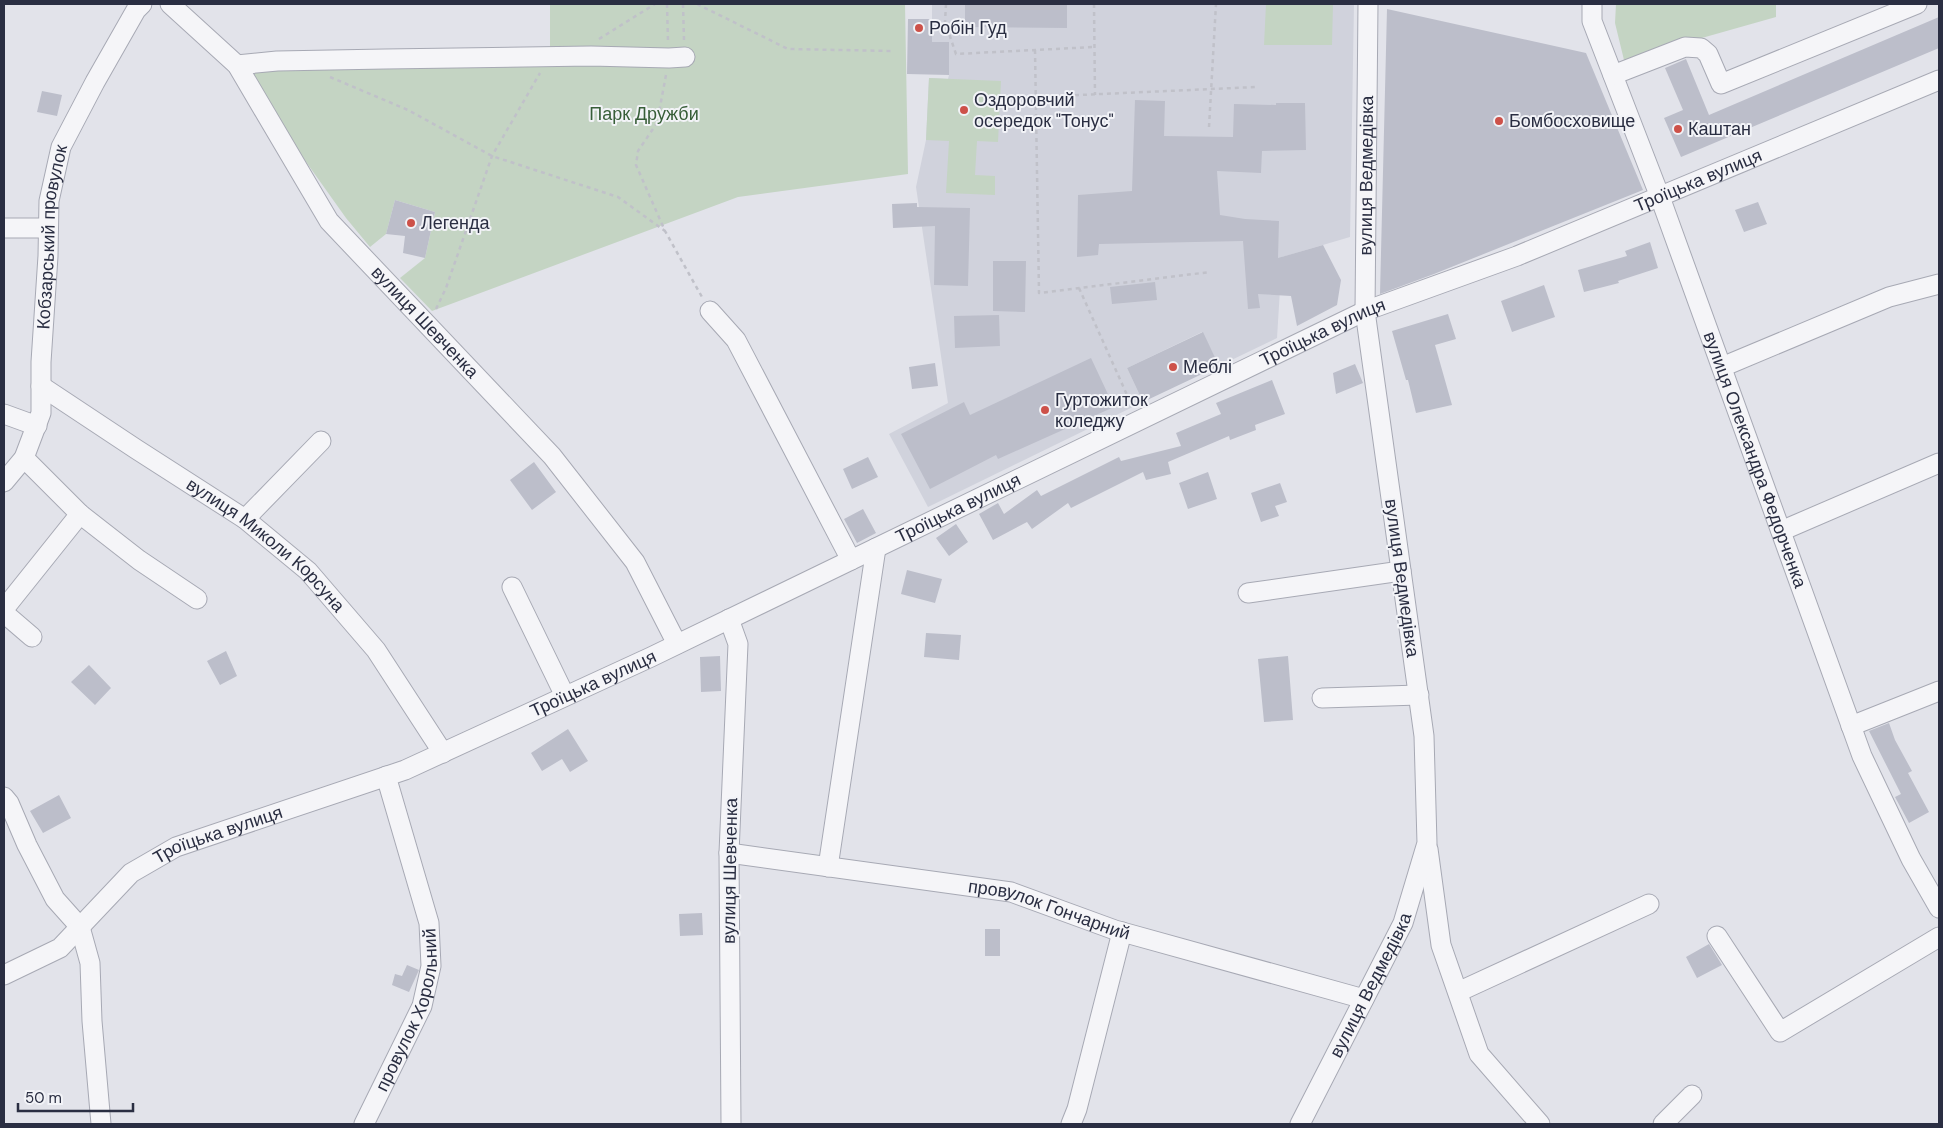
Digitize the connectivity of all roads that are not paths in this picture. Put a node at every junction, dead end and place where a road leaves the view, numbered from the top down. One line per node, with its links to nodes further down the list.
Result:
1 (142, 4): 12 (street, Кобзарський провулок)
2 (170, 4): 7 (street, вулиця Шевченка)
3 (1368, 4): 15 (street, вулиця Ведмедівка)
4 (1592, 4): 8 (street, вулиця Олександра Федорченка)
5 (1917, 4): 8 (street)
6 (677, 58): 7 (street)
7 (236, 65): 37 (street, вулиця Шевченка)
8 (1613, 75): 10 (street, вулиця Олександра Федорченка)
9 (1939, 80): 10 (street, Троїцька вулиця)
10 (1660, 197): 15 (street, Троїцька вулиця); 16 (street, вулиця Олександра Федорченка)
11 (4, 228): 12 (street)
12 (48, 228): 17 (street, Кобзарський провулок)
13 (1939, 284): 16 (street)
14 (710, 311): 28 (street)
15 (1365, 311): 27 (street, Троїцька вулиця); 29 (street, вулиця Ведмедівка)
16 (1722, 367): 26 (street, вулиця Олександра Федорченка)
17 (41, 386): 19 (street, Кобзарський провулок); 25 (street, вулиця Миколи Корсуна)
18 (4, 414): 19 (street)
19 (36, 426): 21 (street, Кобзарський провулок)
20 (321, 441): 25 (street)
21 (24, 458): 23 (street, Кобзарський провулок); 24 (street)
22 (1939, 463): 26 (street)
23 (4, 482)
24 (80, 514): 32 (street); 33 (street)
25 (244, 519): 43 (street, вулиця Миколи Корсуна)
26 (1781, 531): 42 (street, вулиця Олександра Федорченка)
27 (876, 548): 28 (street, Троїцька вулиця); 48 (street)
28 (851, 560): 35 (street, Троїцька вулиця)
29 (1402, 571): 31 (street); 39 (street, вулиця Ведмедівка)
30 (512, 587): 40 (street)
31 (1248, 593)
32 (198, 599)
33 (4, 609)
34 (4, 613): 36 (street)
35 (729, 619): 37 (street, Троїцька вулиця); 47 (street, вулиця Шевченка)
36 (32, 637)
37 (677, 644): 40 (street, Троїцька вулиця)
38 (1939, 691): 42 (street)
39 (1418, 695): 41 (street); 46 (street, вулиця Ведмедівка)
40 (565, 696): 43 (street, Троїцька вулиця)
41 (1322, 698)
42 (1851, 726): 50 (street, вулиця Олександра Федорченка)
43 (442, 753): 44 (street, Троїцька вулиця)
44 (386, 776): 51 (street, Троїцька вулиця); 60 (street, провулок Хорольний)
45 (4, 797): 51 (street)
46 (1427, 843): 56 (street); 57 (street, вулиця Ведмедівка)
47 (729, 853): 48 (street, провулок Гончарний); 61 (street, вулиця Шевченка)
48 (828, 867): 52 (street, провулок Гончарний)
49 (1650, 904): 56 (street)
50 (1939, 908)
51 (80, 927): 55 (street, Троїцька вулиця); 59 (street)
52 (1122, 932): 57 (street, провулок Гончарний); 62 (street)
53 (1717, 936): 54 (street)
54 (1939, 936)
55 (4, 975)
56 (1458, 992): 64 (street)
57 (1364, 998): 63 (street, вулиця Ведмедівка)
58 (1692, 1095): 65 (street)
59 (101, 1124)
60 (364, 1124)
61 (731, 1124)
62 (1071, 1124)
63 (1300, 1124)
64 (1540, 1124)
65 (1663, 1124)

